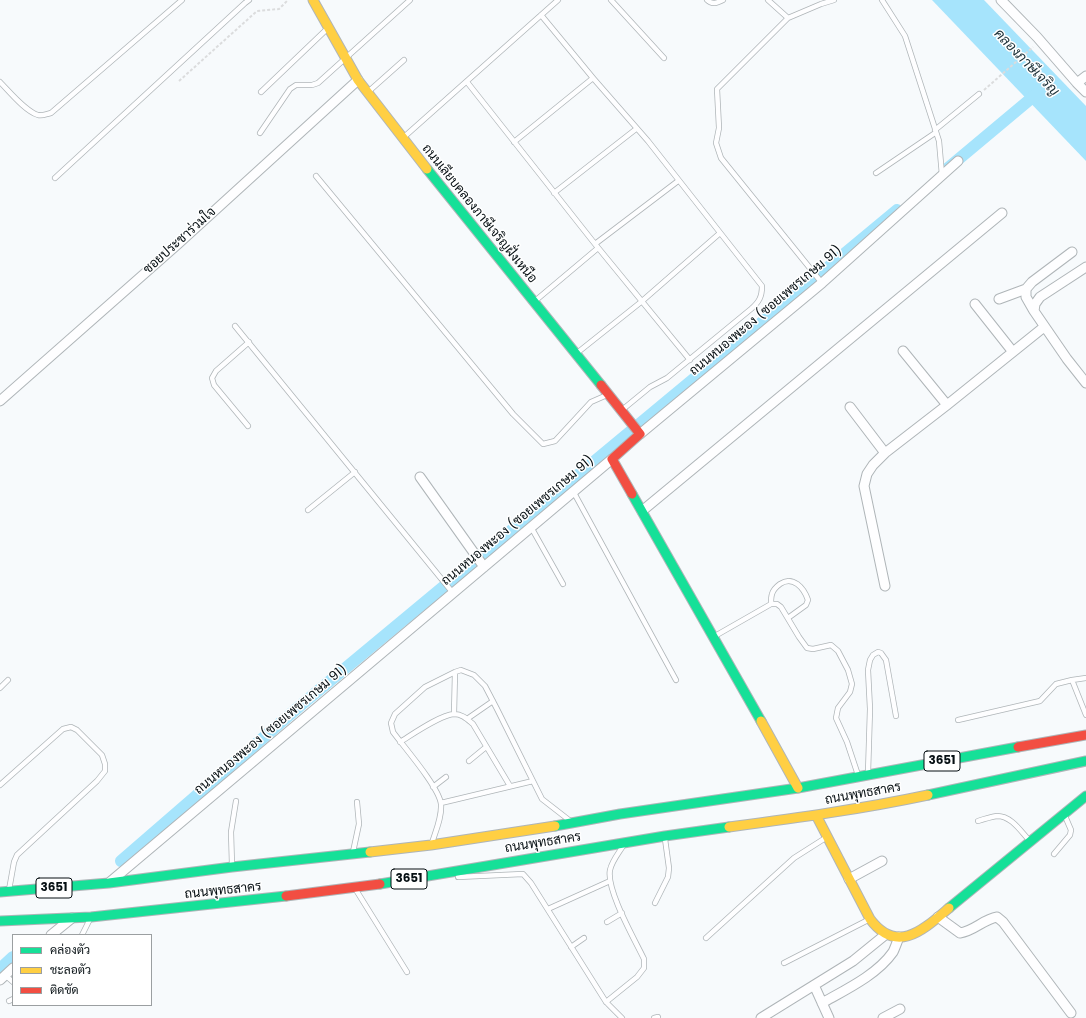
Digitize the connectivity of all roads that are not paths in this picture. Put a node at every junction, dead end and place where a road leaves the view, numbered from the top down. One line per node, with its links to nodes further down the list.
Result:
1 (182, 0): 22 (lane)
2 (249, 0): 38 (lane)
3 (313, 0): 15 (main road, ถนนเลียบคลองภาษีเจริญฝั่งเหนือ)
4 (410, 0): 16 (lane)
5 (558, 0): 13 (lane)
6 (611, 0): 17 (lane)
7 (707, 0): 8 (lane)
8 (723, 0)
9 (768, 0): 14 (lane)
10 (834, 0): 14 (lane)
11 (882, 0): 30 (lane)
12 (1001, 0): 24 (street)
13 (541, 15): 20 (lane); 23 (lane)
14 (788, 18): 46 (lane)
15 (329, 28): 16 (main road, ถนนเลียบคลองภาษีเจริญฝั่งเหนือ); 25 (lane)
16 (345, 58): 21 (main road, ถนนเลียบคลองภาษีเจริญฝั่งเหนือ); 31 (lane)
17 (664, 58)
18 (404, 60): 27 (lane)
19 (1086, 76): 24 (street)
20 (593, 78): 29 (lane); 33 (lane)
21 (358, 80): 27 (main road, ถนนเลียบคลองภาษีเจริญฝั่งเหนือ); 62 (street, ซอยประชาร่วมใจ)
22 (0, 82)
23 (467, 82): 32 (lane); 33 (lane)
24 (1077, 83): 26 (street)
25 (262, 92)
26 (1086, 92)
27 (368, 93): 32 (main road, ถนนเลียบคลองภาษีเจริญฝั่งเหนือ)
28 (979, 94): 30 (lane)
29 (636, 129): 39 (lane); 40 (lane)
30 (935, 132): 35 (lane); 36 (lane)
31 (260, 133)
32 (402, 138): 49 (main road, ถนนเลียบคลองภาษีเจริญฝั่งเหนือ)
33 (514, 142): 40 (lane)
34 (958, 161): 36 (street, ถนนหนองพะอง (ซอยเพชรเกษม 91))
35 (876, 173)
36 (942, 175): 46 (street, ถนนหนองพะอง (ซอยเพชรเกษม 91))
37 (316, 176): 61 (lane)
38 (55, 178)
39 (678, 180): 42 (lane); 43 (lane)
40 (554, 193): 43 (lane)
41 (1002, 213): 74 (street)
42 (720, 232): 50 (lane); 59 (lane)
43 (596, 246): 49 (lane); 50 (lane)
44 (1072, 252): 47 (street)
45 (1086, 267): 52 (street)
46 (822, 282): 67 (street, ถนนหนองพะอง (ซอยเพชรเกษม 91))
47 (1026, 289): 48 (street); 52 (street)
48 (999, 299)
49 (534, 302): 58 (main road, ถนนเลียบคลองภาษีเจริญฝั่งเหนือ)
50 (641, 302): 58 (lane); 59 (lane)
51 (975, 304): 57 (street)
52 (1034, 311): 54 (street)
53 (236, 326): 55 (lane)
54 (1044, 327): 57 (street); 60 (street)
55 (249, 342): 66 (lane); 70 (lane)
56 (903, 351): 63 (street)
57 (1013, 352): 63 (street)
58 (575, 354): 61 (main road, ถนนเลียบคลองภาษีเจริญฝั่งเหนือ)
59 (690, 360): 65 (lane)
60 (1086, 383)
61 (608, 395): 65 (main road, ถนนเลียบคลองภาษีเจริญฝั่งเหนือ)
62 (0, 401)
63 (947, 406): 68 (street)
64 (850, 407): 68 (street)
65 (621, 411): 67 (main road, ถนนเลียบคลองภาษีเจริญฝั่งเหนือ)
66 (248, 426)
67 (640, 434): 69 (main road, ถนนหนองพะอง (ซอยเพชรเกษม 91))
68 (885, 453): 78 (street)
69 (612, 459): 72 (street, ถนนหนองพะอง (ซอยเพชรเกษม 91)); 74 (main road)
70 (355, 472): 73 (lane); 79 (lane)
71 (420, 477): 76 (street)
72 (573, 491): 75 (street, ถนนหนองพะอง (ซอยเพชรเกษม 91)); 86 (lane)
73 (308, 510)
74 (642, 511): 82 (main road)
75 (531, 527): 76 (street, ถนนหนองพะอง (ซอยเพชรเกษม 91)); 77 (lane)
76 (484, 567): 79 (street, ถนนหนองพะอง (ซอยเพชรเกษม 91))
77 (564, 584)
78 (885, 586)
79 (454, 593): 127 (street, ถนนหนองพะอง (ซอยเพชรเกษม 91))
80 (771, 604): 81 (lane); 81 (lane); 82 (lane)
81 (788, 618): 100 (lane)
82 (714, 636): 106 (main road)
83 (455, 672): 89 (lane); 90 (lane); 96 (lane)
84 (1086, 678): 87 (lane)
85 (8, 680): 88 (lane)
86 (676, 680)
87 (1072, 680): 91 (lane); 94 (lane)
88 (0, 688)
89 (493, 701): 93 (lane); 102 (lane)
90 (454, 714): 93 (lane); 96 (lane)
91 (1086, 715)
92 (896, 716): 100 (lane)
93 (467, 718): 97 (lane)
94 (958, 720)
95 (1086, 735): 100 (main road, ถนนพุทธสาคร / 3651)
96 (400, 742): 105 (lane)
97 (486, 747): 98 (lane); 104 (lane)
98 (469, 761)
99 (1086, 761): 111 (main road, ถนนพุทธสาคร / 3651)
100 (863, 776): 106 (main road, ถนนพุทธสาคร / 3651)
101 (446, 777): 105 (lane)
102 (533, 781): 104 (lane); 114 (lane)
103 (0, 785): 129 (lane)
104 (510, 786): 110 (lane)
105 (433, 787): 110 (lane)
106 (798, 788): 114 (main road, ถนนพุทธสาคร / 3651)
107 (1086, 796): 112 (main road)
108 (236, 801): 123 (lane)
109 (357, 802): 120 (lane)
110 (441, 803): 119 (lane)
111 (816, 815): 115 (main road, ถนนพุทธสาคร / 3651); 116 (main road)
112 (1064, 815): 118 (main road); 121 (lane)
113 (978, 821): 118 (lane)
114 (572, 823): 119 (main road, ถนนพุทธสาคร / 3651)
115 (665, 836): 117 (main road, ถนนพุทธสาคร / 3651); 130 (lane)
116 (827, 837): 124 (main road); 144 (lane)
117 (625, 843): 125 (main road, ถนนพุทธสาคร / 3651); 126 (lane)
118 (1031, 843): 134 (main road)
119 (432, 845): 120 (main road, ถนนพุทธสาคร / 3651)
120 (352, 854): 123 (main road, ถนนพุทธสาคร / 3651)
121 (1054, 854)
122 (882, 861): 124 (street)
123 (232, 867): 127 (main road, ถนนพุทธสาคร / 3651)
124 (849, 879): 136 (main road)
125 (402, 880): 128 (main road, ถนนพุทธสาคร / 3651); 131 (lane)
126 (610, 881): 131 (lane); 132 (lane)
127 (109, 883): 129 (main road, ถนนพุทธสาคร / 3651)
128 (355, 888): 133 (main road, ถนนพุทธสาคร / 3651); 148 (lane)
129 (4, 892)
130 (655, 904)
131 (548, 909): 145 (lane)
132 (622, 913): 138 (lane); 152 (lane)
133 (91, 917): 135 (main road, ถนนพุทธสาคร / 3651); 140 (lane)
134 (938, 917): 142 (main road); 155 (street)
135 (72, 918): 137 (main road, ถนนพุทธสาคร / 3651); 139 (street)
136 (870, 919): 141 (main road); 146 (lane)
137 (0, 921)
138 (607, 922)
139 (52, 934)
140 (82, 934)
141 (886, 936): 142 (main road); 151 (street)
142 (898, 937): 153 (street)
143 (584, 938): 145 (lane)
144 (706, 938)
145 (571, 947): 152 (lane)
146 (784, 963)
147 (12, 969): 149 (street)
148 (407, 972)
149 (3, 977): 150 (lane)
150 (12, 982)
151 (814, 985): 153 (street); 157 (street)
152 (606, 1002): 156 (lane)
153 (822, 1003): 158 (street)
154 (900, 1009): 159 (street)
155 (1071, 1013)
156 (622, 1018)
157 (761, 1018)
158 (828, 1018)
159 (883, 1018)

